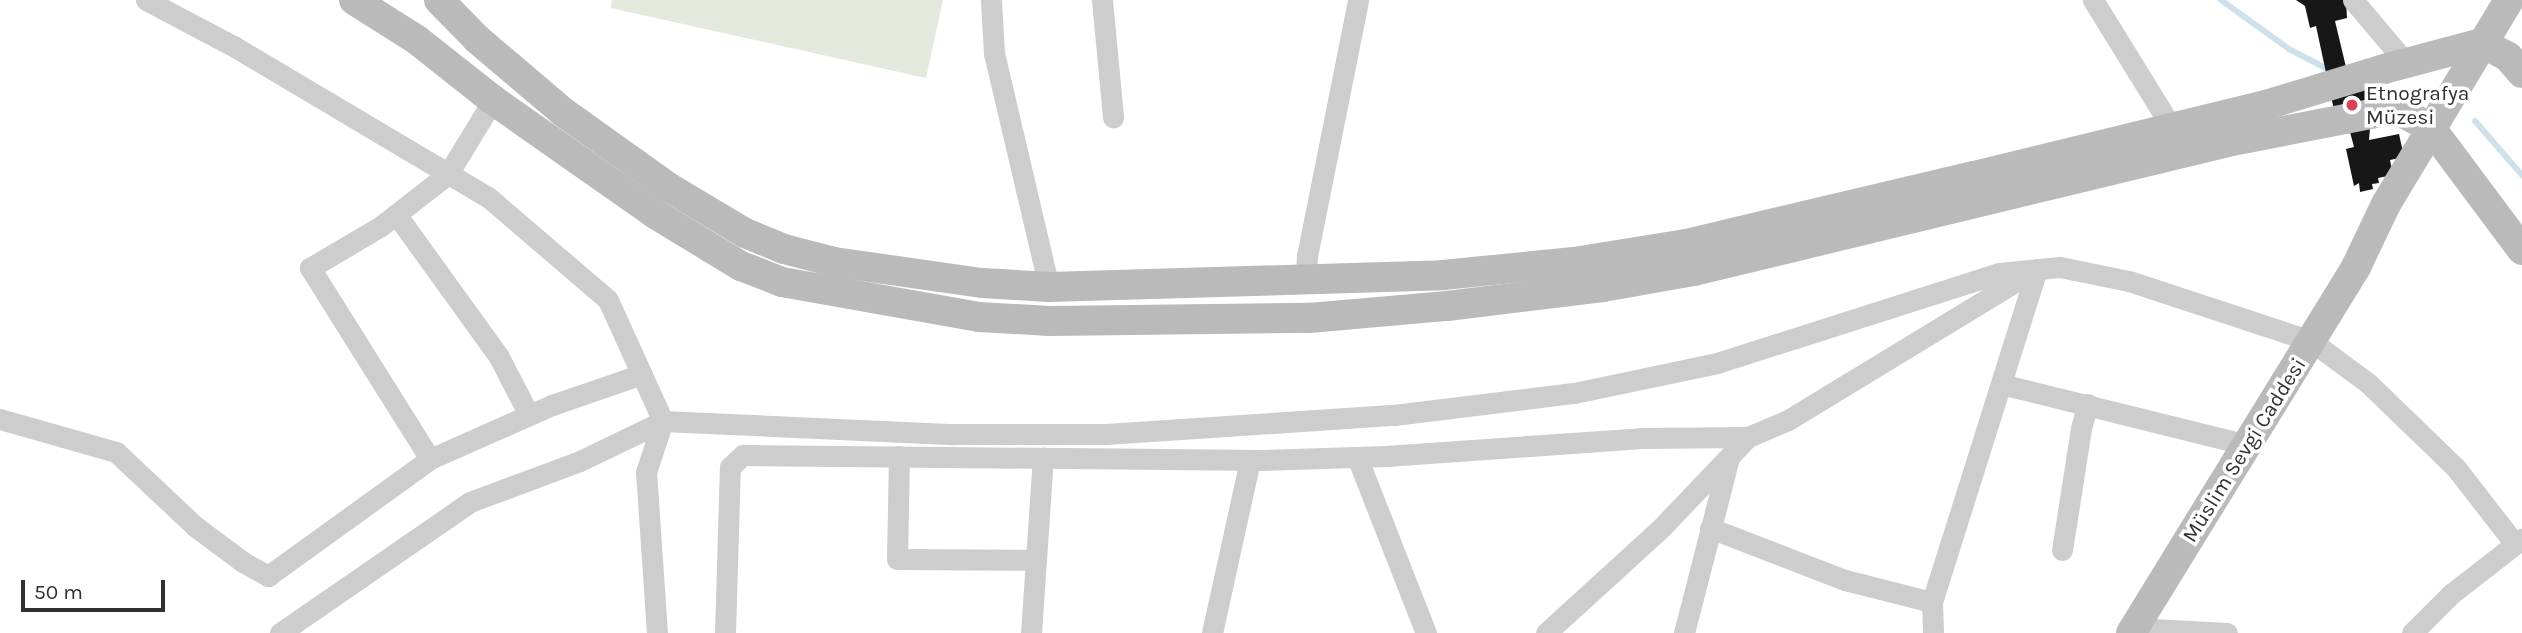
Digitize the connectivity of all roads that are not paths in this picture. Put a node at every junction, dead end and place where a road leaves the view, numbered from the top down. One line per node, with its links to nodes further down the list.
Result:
1 (146, 0): 19 (street)
2 (354, 0): 11 (street)
3 (991, 0): 24 (street)
4 (1102, 0): 16 (street)
5 (1358, 0): 23 (street)
6 (2093, 0): 17 (street)
7 (2353, 0): 13 (street)
8 (2509, 0): 12 (street, Müslim Sevgi Caddesi)
9 (440, 1): 11 (street); 24 (street)
10 (2522, 14): 12 (street, Müslim Sevgi Caddesi)
11 (417, 40): 15 (street)
12 (2491, 47): 13 (street); 14 (street); 18 (street, Müslim Sevgi Caddesi)
13 (2406, 63): 17 (street)
14 (2522, 73)
15 (488, 108): 19 (street); 25 (street)
16 (1113, 117)
17 (2172, 128): 23 (street)
18 (2437, 135): 21 (street); 25 (street); 26 (street, Müslim Sevgi Caddesi)
19 (448, 174): 20 (street); 27 (street)
20 (396, 214): 30 (street); 39 (street)
21 (2522, 250)
22 (2036, 269): 26 (street); 28 (street); 32 (street); 33 (street)
23 (1306, 281): 24 (street)
24 (1049, 288): 25 (street)
25 (1050, 321)
26 (2311, 341): 34 (street, Müslim Sevgi Caddesi); 42 (street)
27 (642, 374): 30 (street); 32 (street)
28 (2001, 384): 29 (street); 45 (street)
29 (2088, 404): 34 (street); 43 (street)
30 (529, 415): 39 (street)
31 (0, 419): 39 (street)
32 (663, 421): 47 (street); 48 (street)
33 (1748, 437): 36 (street); 38 (street)
34 (2247, 445): 46 (street, Müslim Sevgi Caddesi)
35 (899, 456): 37 (street); 44 (street); 49 (street)
36 (1729, 456): 41 (street); 53 (street)
37 (1043, 457): 40 (street); 44 (street)
38 (1357, 457): 40 (street); 52 (street)
39 (430, 459)
40 (1250, 460): 51 (street)
41 (1710, 528): 45 (street); 54 (street)
42 (2518, 541): 57 (street)
43 (2062, 550)
44 (1036, 560): 50 (street)
45 (1932, 602): 55 (street)
46 (2133, 630): 56 (street)
47 (280, 633)
48 (657, 633)
49 (725, 633)
50 (1031, 633)
51 (1212, 633)
52 (1426, 633)
53 (1546, 633)
54 (1684, 633)
55 (1933, 633)
56 (2227, 633)
57 (2412, 633)

